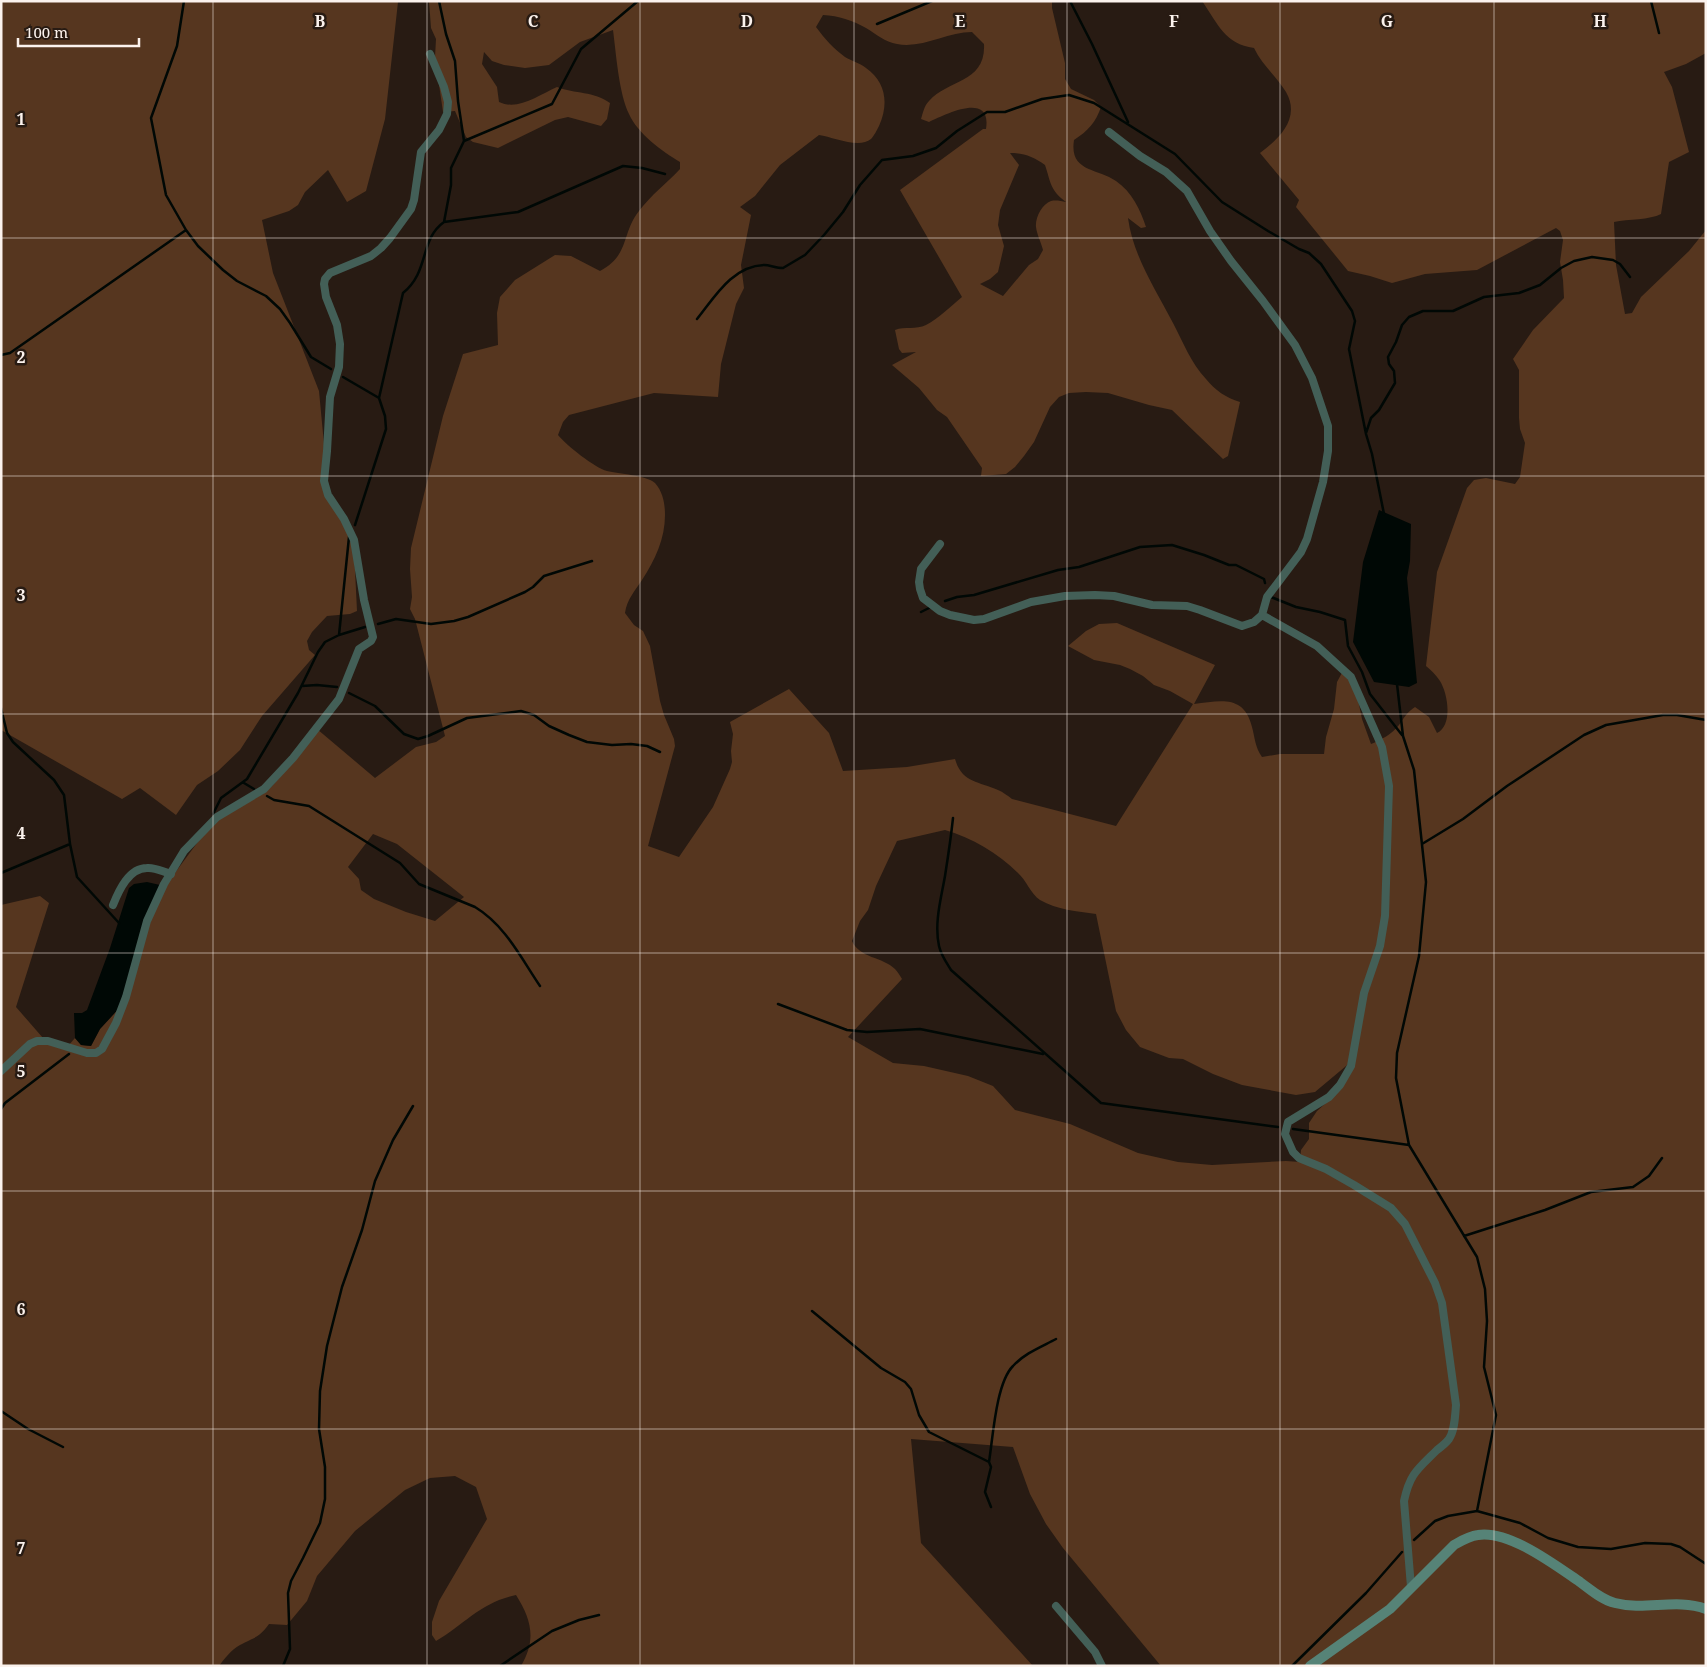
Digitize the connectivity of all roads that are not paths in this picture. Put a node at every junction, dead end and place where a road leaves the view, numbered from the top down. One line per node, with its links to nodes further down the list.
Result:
1 (430, 54): 5 (street)
2 (1109, 132): 4 (street)
3 (940, 544): 4 (street)
4 (1262, 615): 8 (street)
5 (171, 874): 6 (street); 7 (street)
6 (113, 905)
7 (1, 1070)
8 (1411, 1587): 10 (street); 12 (street)
9 (1056, 1606): 11 (street)
10 (1706, 1609)
11 (1102, 1666)
12 (1310, 1666)

